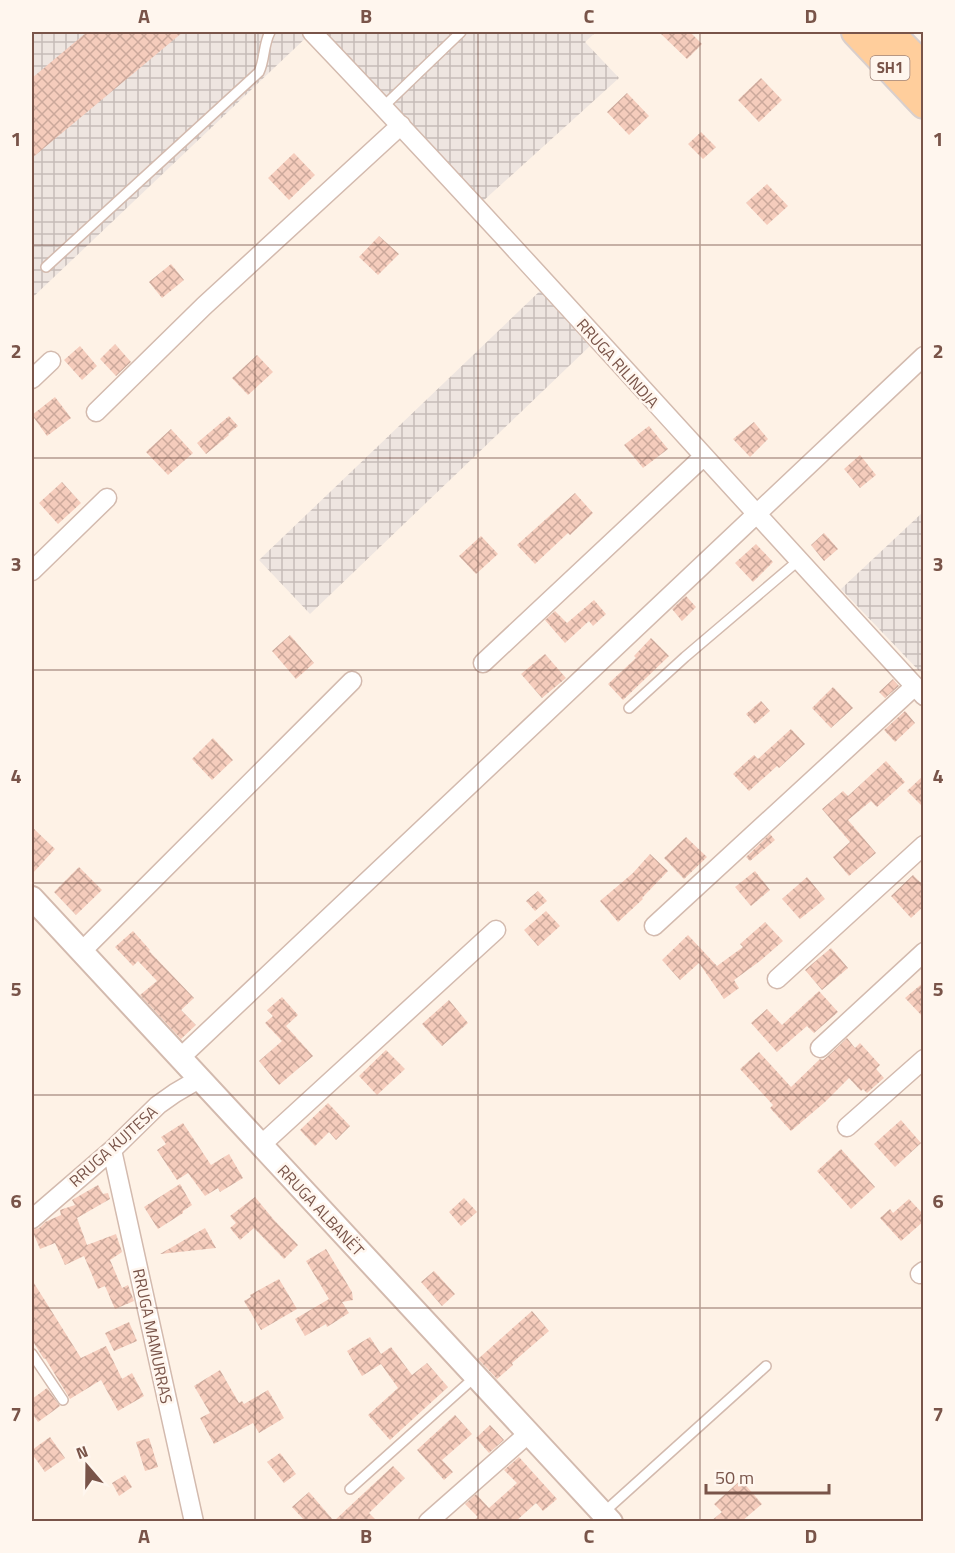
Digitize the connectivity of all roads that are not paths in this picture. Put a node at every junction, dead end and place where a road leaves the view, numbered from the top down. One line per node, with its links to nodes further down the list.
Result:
1 (270, 32): 10 (lane)
2 (312, 32): 8 (street, RRUGA RILINDJA)
3 (461, 32): 8 (lane)
4 (856, 32): 7 (main road, SH1)
5 (889, 32): 6 (main road, SH1)
6 (924, 68)
7 (924, 104)
8 (383, 107): 9 (street, RRUGA RILINDJA)
9 (401, 125): 14 (street); 15 (street, RRUGA RILINDJA)
10 (46, 267)
11 (924, 356): 17 (street)
12 (51, 361): 13 (street)
13 (32, 379)
14 (96, 412)
15 (703, 457): 17 (street, RRUGA RILINDJA); 20 (street)
16 (107, 498): 19 (street)
17 (755, 514): 18 (street, RRUGA RILINDJA); 32 (street)
18 (799, 560): 22 (street, RRUGA RILINDJA); 23 (lane)
19 (32, 571)
20 (483, 663)
21 (352, 681): 28 (street)
22 (919, 691): 26 (street)
23 (629, 708)
24 (924, 845): 30 (street)
25 (32, 898): 28 (street, RRUGA ALBANËT)
26 (654, 926)
27 (496, 930): 36 (street)
28 (81, 952): 32 (street, RRUGA ALBANËT)
29 (924, 952): 31 (street)
30 (777, 979)
31 (820, 1048)
32 (180, 1059): 34 (street, RRUGA ALBANËT)
33 (924, 1059): 35 (street)
34 (199, 1079): 36 (street, RRUGA ALBANËT); 37 (street, RRUGA KUJTESA)
35 (847, 1127)
36 (261, 1145): 41 (street, RRUGA ALBANËT)
37 (112, 1150): 38 (street, RRUGA KUJTESA); 46 (street, RRUGA MAMURRAS)
38 (32, 1219)
39 (32, 1354): 42 (lane)
40 (766, 1366): 45 (lane)
41 (476, 1376): 43 (street, RRUGA ALBANËT); 44 (lane)
42 (63, 1400)
43 (529, 1433): 45 (street, RRUGA ALBANËT); 47 (street)
44 (350, 1490)
45 (607, 1517)
46 (194, 1521)
47 (428, 1521)

